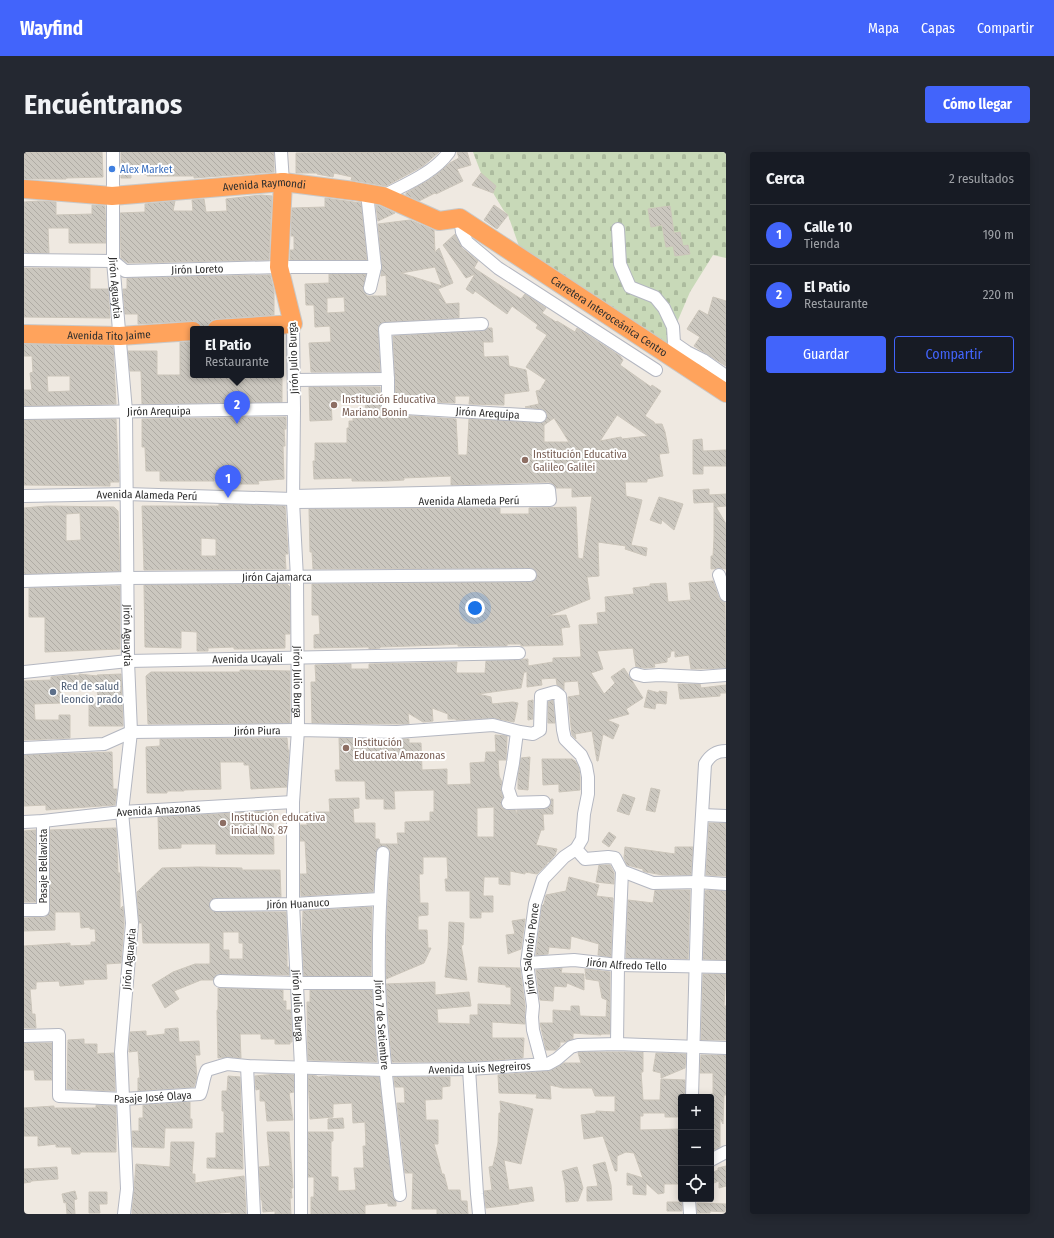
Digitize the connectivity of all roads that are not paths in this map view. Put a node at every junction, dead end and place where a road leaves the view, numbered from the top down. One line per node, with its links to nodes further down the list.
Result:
1 (112, 152): 7 (street, Jirón Aguaytia)
2 (281, 152): 4 (street, Jirón Julio Burga)
3 (450, 152): 6 (street)
4 (283, 182): 6 (highway, Avenida Raymondi); 7 (highway, Avenida Raymondi); 12 (highway, Jirón Julio Burga)
5 (24, 189): 7 (highway, Avenida Raymondi)
6 (375, 195): 8 (highway, Avenida Raymondi); 13 (street)
7 (112, 196): 11 (street, Jirón Aguaytia)
8 (460, 218): 21 (street); 25 (highway, Carretera Interoceánica Centro)
9 (618, 230): 22 (street)
10 (24, 260): 11 (street)
11 (113, 261): 12 (street, Jirón Loreto); 20 (street, Jirón Aguaytia)
12 (279, 267): 13 (street, Jirón Loreto); 15 (highway, Jirón Julio Burga)
13 (375, 267): 14 (street)
14 (370, 288)
15 (293, 324): 17 (highway); 24 (street, Jirón Julio Burga)
16 (482, 324): 23 (street)
17 (263, 326)
18 (190, 331): 20 (highway, Avenida Tito Jaime)
19 (24, 334): 20 (highway, Avenida Tito Jaime)
20 (120, 336): 27 (street, Jirón Aguaytia)
21 (656, 370)
22 (726, 376)
23 (388, 379): 24 (street); 29 (street, Jirón Arequipa)
24 (294, 380): 26 (street, Jirón Julio Burga)
25 (726, 393)
26 (294, 409): 27 (street, Jirón Arequipa); 33 (street, Jirón Julio Burga)
27 (126, 411): 28 (street, Jirón Arequipa); 30 (street, Jirón Aguaytia)
28 (24, 413)
29 (540, 416)
30 (126, 494): 32 (street, Avenida Alameda Perú); 33 (street, Avenida Alameda Perú); 36 (street, Jirón Aguaytia)
31 (550, 495): 33 (street, Avenida Alameda Perú)
32 (24, 496)
33 (293, 499): 37 (street, Jirón Julio Burga)
34 (530, 575): 37 (street, Jirón Cajamarca)
35 (719, 575): 39 (street)
36 (127, 578): 37 (street, Jirón Cajamarca); 38 (street, Jirón Cajamarca); 42 (street, Jirón Aguaytia)
37 (296, 578): 41 (street, Jirón Julio Burga)
38 (24, 581)
39 (726, 595)
40 (520, 653): 41 (street, Avenida Ucayali)
41 (298, 658): 42 (street, Avenida Ucayali); 46 (street, Jirón Julio Burga)
42 (128, 661): 43 (street, Avenida Ucayali); 47 (street, Jirón Aguaytia)
43 (24, 672)
44 (636, 674): 45 (street)
45 (726, 675)
46 (298, 730): 47 (street, Jirón Piura); 48 (street, Jirón Piura); 51 (street, Jirón Julio Burga)
47 (131, 732): 49 (street, Jirón Piura); 53 (street, Jirón Aguaytia)
48 (517, 732): 52 (street); 58 (street)
49 (24, 748)
50 (726, 751): 54 (street)
51 (293, 802): 53 (street, Avenida Amazonas); 64 (street, Jirón Julio Burga)
52 (544, 802)
53 (122, 812): 56 (street, Avenida Amazonas); 85 (street, Jirón Aguaytia)
54 (703, 815): 55 (street); 61 (street)
55 (726, 816)
56 (43, 821): 57 (street, Avenida Amazonas); 66 (street, Pasaje Bellavista)
57 (24, 822)
58 (576, 849): 60 (street); 67 (street, Jirón Salomón Ponce)
59 (383, 853): 63 (street, Jirón 7 de Setiembre)
60 (622, 872): 61 (street); 68 (street)
61 (698, 882): 62 (street); 69 (street)
62 (726, 884)
63 (380, 899): 64 (street, Jirón Huanuco); 72 (street, Jirón 7 de Setiembre)
64 (293, 904): 65 (street, Jirón Huanuco); 73 (street, Jirón Julio Burga)
65 (216, 905)
66 (24, 910)
67 (527, 963): 68 (street, Jirón Alfredo Tello); 79 (street, Jirón Salomón Ponce)
68 (618, 965): 69 (street, Jirón Alfredo Tello); 75 (street)
69 (696, 967): 70 (street, Jirón Alfredo Tello); 76 (street)
70 (726, 967)
71 (220, 981): 73 (street)
72 (379, 983): 73 (street); 83 (street, Jirón 7 de Setiembre)
73 (296, 984): 81 (street, Jirón Julio Burga)
74 (24, 1036): 85 (street, Pasaje José Olaya)
75 (617, 1044): 76 (street, Avenida Luis Negreiros); 79 (street, Avenida Luis Negreiros)
76 (693, 1047): 77 (street, Avenida Luis Negreiros); 84 (street)
77 (726, 1048)
78 (227, 1064): 80 (street, Avenida Luis Negreiros); 85 (street, Pasaje José Olaya)
79 (542, 1064): 82 (street, Avenida Luis Negreiros)
80 (247, 1066): 81 (street, Avenida Luis Negreiros); 91 (street)
81 (301, 1067): 83 (street, Avenida Luis Negreiros); 92 (street, Jirón Julio Burga)
82 (469, 1069): 83 (street, Avenida Luis Negreiros); 93 (street)
83 (385, 1070): 88 (street, Jirón 7 de Setiembre)
84 (692, 1094)
85 (124, 1099): 90 (street, Jirón Aguaytia)
86 (726, 1152): 87 (street)
87 (714, 1158)
88 (400, 1195)
89 (688, 1202): 94 (street)
90 (124, 1214)
91 (254, 1214)
92 (301, 1214)
93 (479, 1214)
94 (690, 1214)

